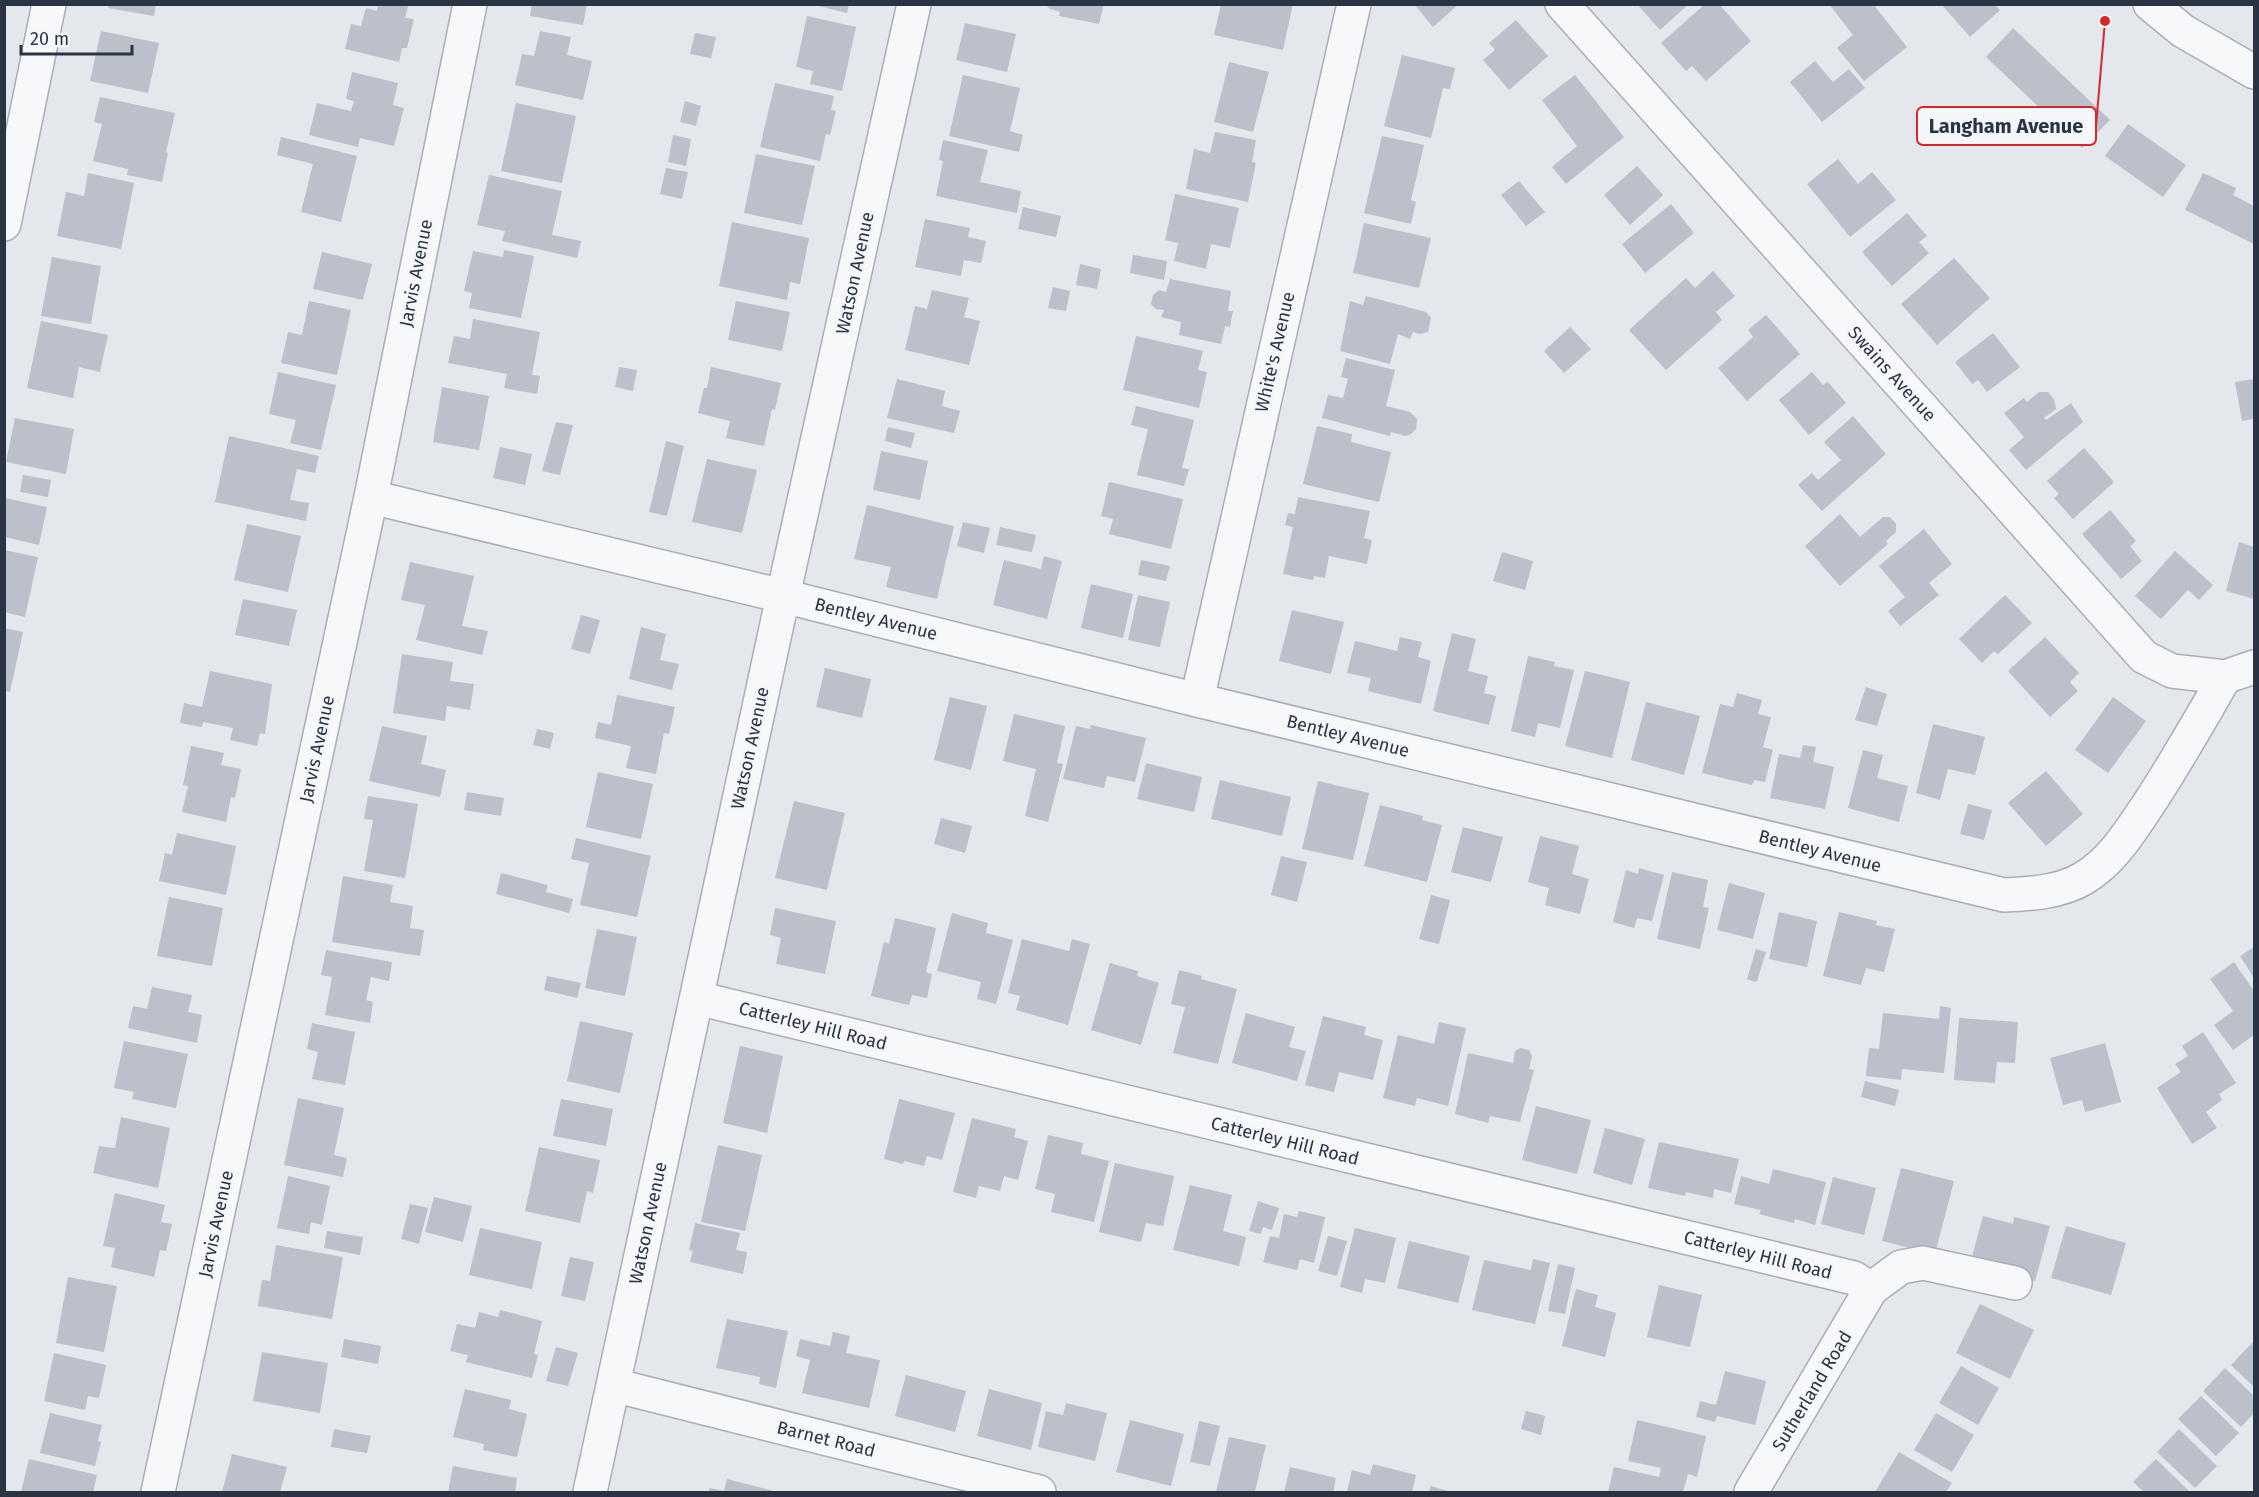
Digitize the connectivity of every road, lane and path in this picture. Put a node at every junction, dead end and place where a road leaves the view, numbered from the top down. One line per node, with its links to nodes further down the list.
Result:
1 (49, 4): 8 (street)
2 (470, 4): 9 (street, Jarvis Avenue)
3 (914, 4): 10 (street, Watson Avenue)
4 (1354, 4): 12 (street, White's Avenue)
5 (1562, 4): 11 (street, Swains Avenue)
6 (2150, 4): 7 (street)
7 (2254, 72)
8 (4, 225)
9 (372, 496): 10 (street, Bentley Avenue); 17 (street, Jarvis Avenue)
10 (783, 596): 12 (street, Bentley Avenue); 13 (street, Watson Avenue)
11 (2240, 672): 12 (street, Bentley Avenue)
12 (1197, 700)
13 (697, 998): 15 (street, Catterley Hill Road); 16 (street, Watson Avenue)
14 (2015, 1283): 15 (street)
15 (1871, 1289): 20 (street, Sutherland Road)
16 (613, 1385): 18 (street, Watson Avenue); 19 (street, Barnet Road)
17 (158, 1492)
18 (590, 1492)
19 (1039, 1492)
20 (1751, 1492)

